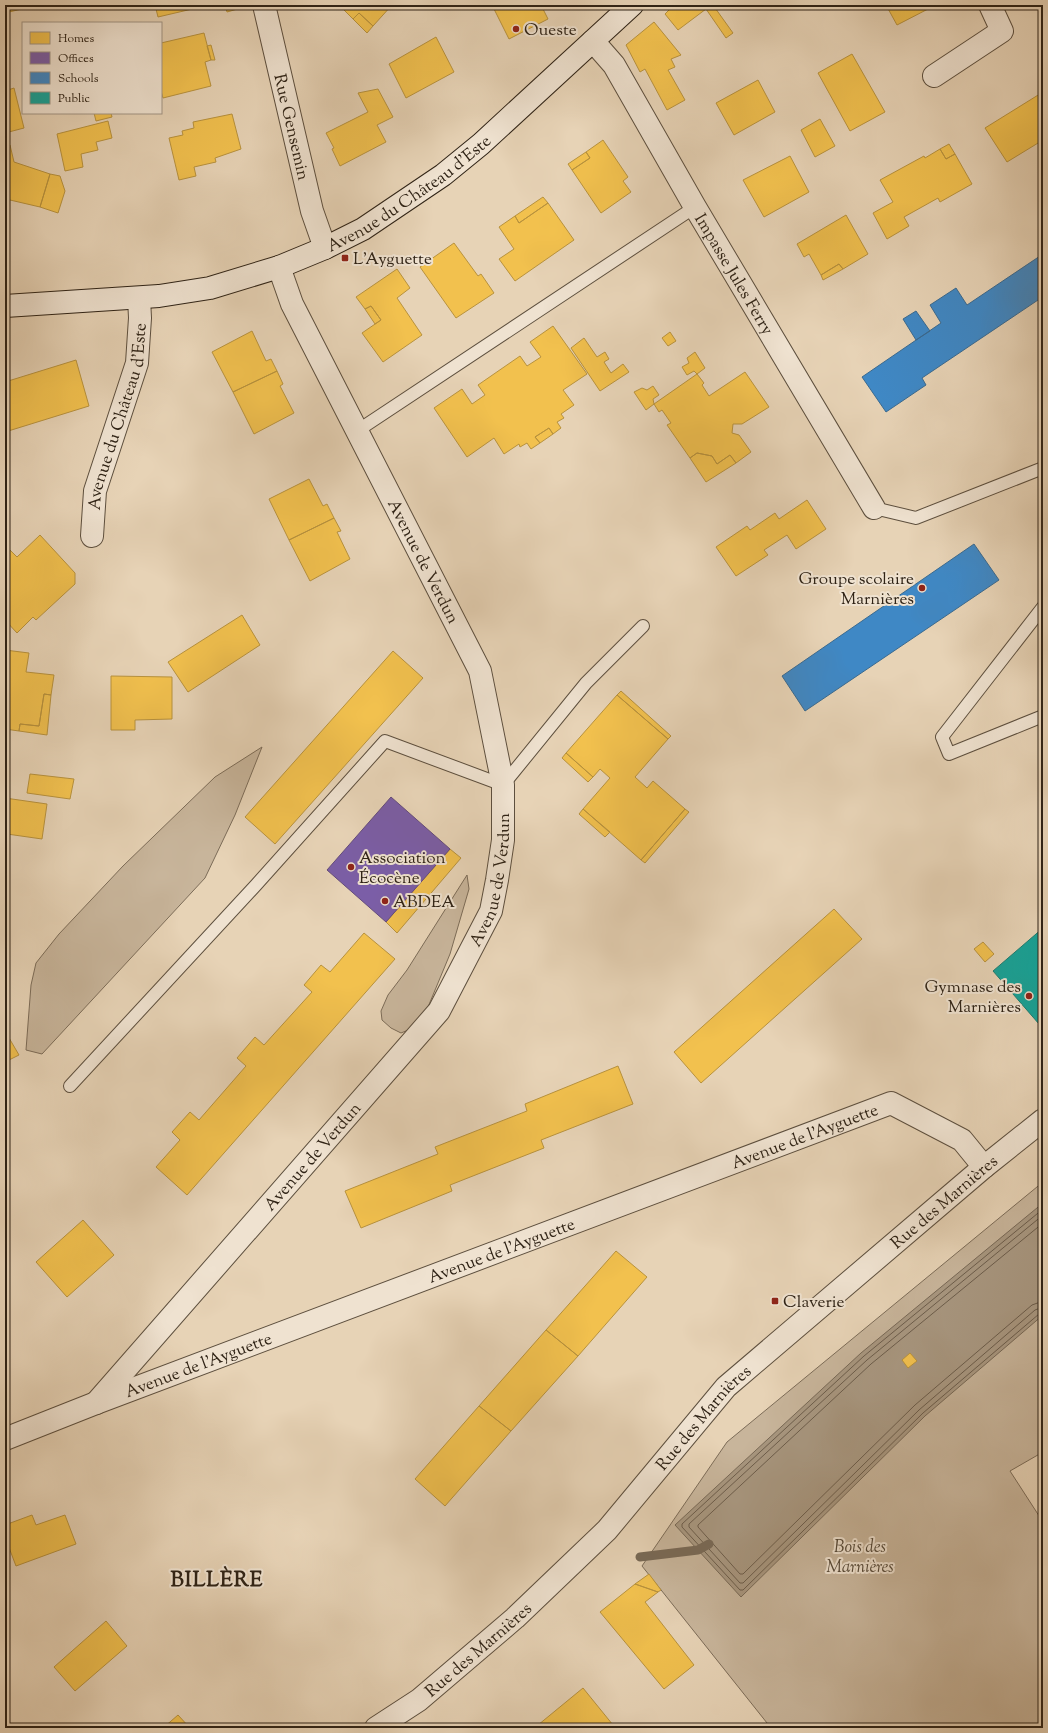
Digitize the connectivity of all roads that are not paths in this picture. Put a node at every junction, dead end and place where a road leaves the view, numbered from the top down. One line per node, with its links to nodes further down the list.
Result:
1 (264, 5): 7 (street, Rue Gensemin)
2 (632, 5): 4 (street, Avenue du Château d'Este)
3 (990, 5): 5 (street)
4 (593, 41): 6 (street, Impasse Jules Ferry); 7 (street, Avenue du Château d'Este)
5 (934, 76)
6 (695, 207): 11 (lane); 13 (street, Impasse Jules Ferry)
7 (325, 248): 8 (street, Avenue du Château d'Este)
8 (279, 267): 9 (street, Avenue du Château d'Este); 11 (street, Avenue de Verdun)
9 (139, 298): 10 (street, Avenue du Château d'Este); 14 (street, Avenue du Château d'Este)
10 (5, 306)
11 (357, 431): 18 (street, Avenue de Verdun)
12 (1043, 468): 13 (lane)
13 (874, 508)
14 (92, 536)
15 (1043, 607): 17 (lane)
16 (643, 626): 18 (lane)
17 (1043, 716)
18 (503, 785): 19 (lane); 22 (street, Avenue de Verdun)
19 (70, 1086)
20 (1043, 1120): 21 (street, Rue des Marnières)
21 (984, 1167): 22 (street, Avenue de l'Ayguette); 24 (street, Rue des Marnières)
22 (96, 1403): 23 (street, Avenue de l'Ayguette)
23 (5, 1439)
24 (376, 1728)

